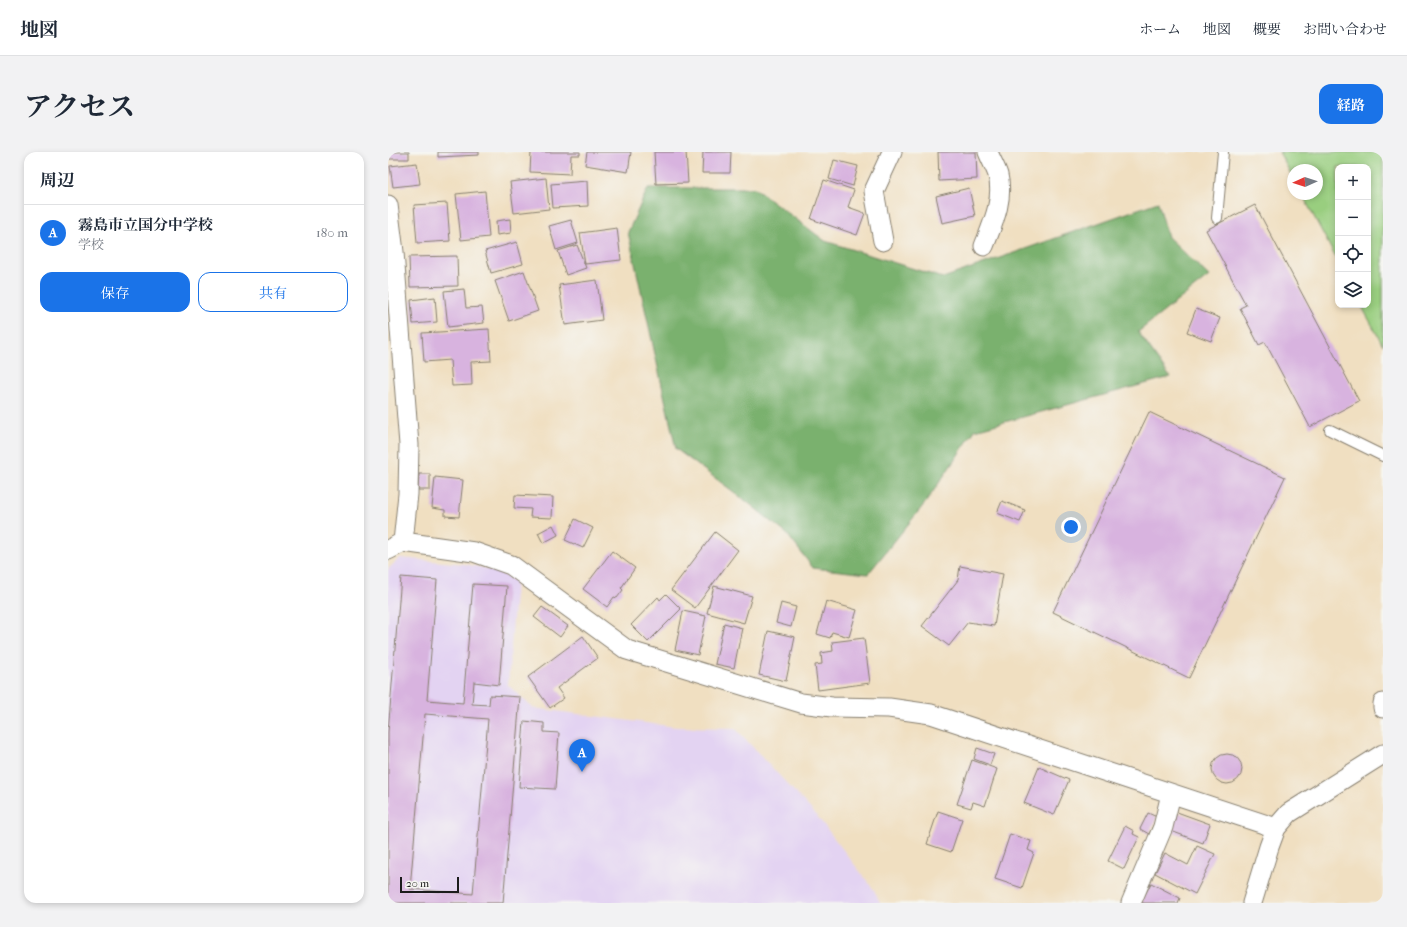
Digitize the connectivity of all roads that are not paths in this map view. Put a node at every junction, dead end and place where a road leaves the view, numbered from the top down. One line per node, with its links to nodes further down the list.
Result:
1 (892, 152): 6 (street)
2 (988, 152): 7 (street)
3 (1222, 152): 5 (lane)
4 (388, 205): 10 (street)
5 (1217, 218)
6 (883, 241)
7 (984, 246)
8 (1330, 430): 9 (lane)
9 (1383, 456)
10 (396, 546): 14 (street)
11 (1383, 703): 12 (street)
12 (1383, 708)
13 (1383, 754): 15 (street)
14 (1171, 794): 15 (street); 16 (street)
15 (1276, 828): 17 (street)
16 (1131, 903)
17 (1252, 903)

